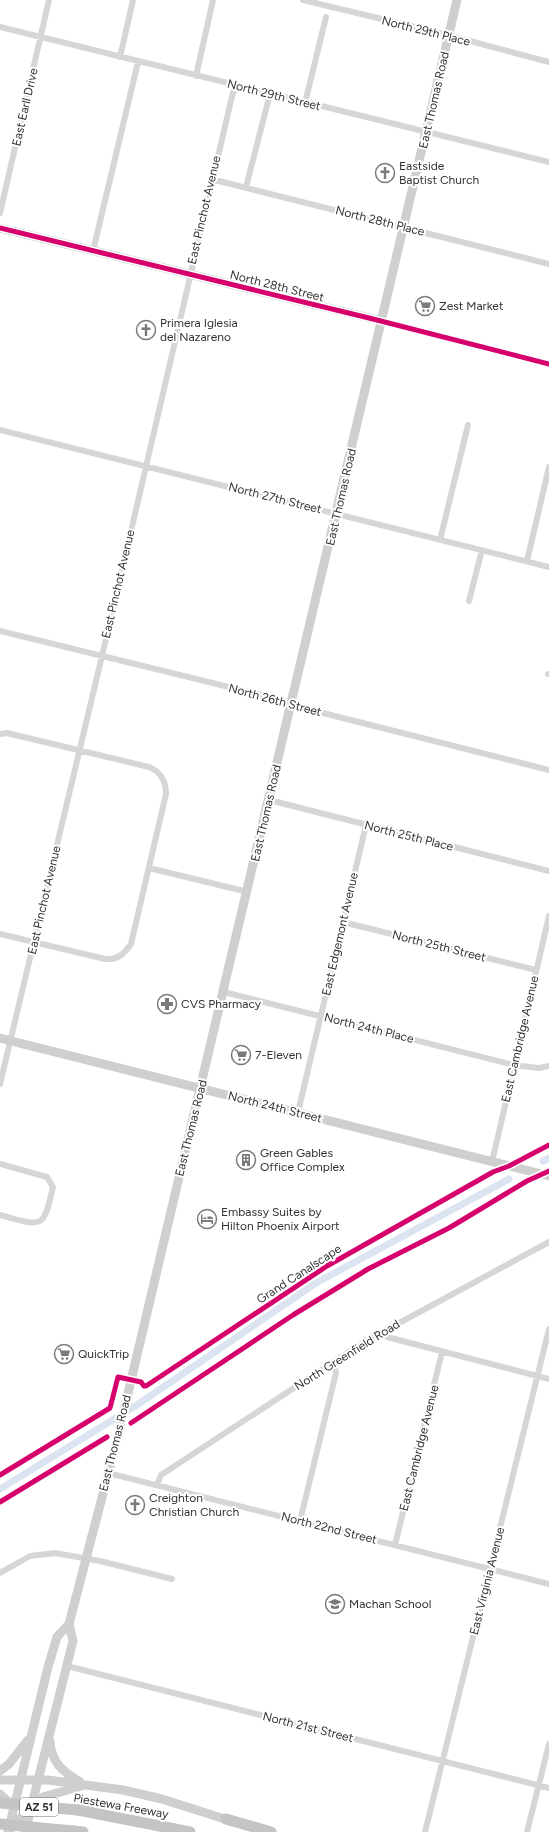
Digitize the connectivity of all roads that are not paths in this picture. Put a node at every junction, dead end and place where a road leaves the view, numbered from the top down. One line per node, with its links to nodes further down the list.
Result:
1 (49, 0): 9 (street, East Earll Drive)
2 (133, 0): 10 (street)
3 (213, 0): 13 (street)
4 (303, 0): 8 (street, North 29th Place)
5 (457, 0): 8 (main road, East Thomas Road)
6 (326, 16): 16 (street)
7 (0, 27): 9 (street, North 29th Street)
8 (449, 36): 12 (street, North 29th Place); 17 (main road, East Thomas Road)
9 (41, 37): 10 (street, North 29th Street); 21 (street, East Earll Drive)
10 (120, 57): 11 (street, North 29th Street)
11 (138, 62): 13 (street, North 29th Street); 24 (street)
12 (549, 62)
13 (196, 76): 14 (street, North 29th Street)
14 (239, 87): 15 (street, North 29th Street); 19 (street, East Pinchot Avenue)
15 (270, 94): 16 (street, North 29th Street); 20 (street)
16 (305, 103): 17 (street, North 29th Street)
17 (427, 132): 18 (street, North 29th Street); 23 (main road, East Thomas Road)
18 (549, 162)
19 (211, 179): 20 (street, North 28th Place); 26 (street, East Pinchot Avenue)
20 (246, 187): 23 (street, North 28th Place)
21 (0, 213)
22 (0, 228): 24 (main road, North 28th Street)
23 (404, 228): 25 (street, North 28th Place); 27 (main road, East Thomas Road)
24 (93, 251): 26 (main road, North 28th Street)
25 (549, 264)
26 (189, 274): 27 (main road, North 28th Street); 31 (street, East Pinchot Avenue)
27 (382, 321): 28 (street, North 28th Street); 33 (main road, East Thomas Road)
28 (549, 364)
29 (468, 424): 34 (street)
30 (0, 430): 31 (street, North 27th Street)
31 (144, 467): 33 (street, North 27th Street); 40 (street, East Pinchot Avenue)
32 (549, 467): 36 (street)
33 (336, 514): 34 (street, North 27th Street); 41 (main road, East Thomas Road)
34 (440, 540): 35 (street, North 27th Street)
35 (482, 550): 36 (street, North 27th Street); 38 (street)
36 (527, 561): 37 (street, North 27th Street)
37 (549, 567)
38 (469, 601)
39 (0, 631): 40 (street, North 26th Street)
40 (102, 656): 41 (street, North 26th Street); 43 (street, East Pinchot Avenue)
41 (292, 704): 44 (street, North 26th Street); 45 (main road, East Thomas Road)
42 (0, 734): 43 (street)
43 (79, 750): 47 (street); 53 (street, East Pinchot Avenue)
44 (549, 770)
45 (269, 800): 46 (street, North 25th Place); 49 (main road, East Thomas Road)
46 (366, 825): 48 (street, North 25th Place); 51 (street, East Edgemont Avenue)
47 (149, 868): 49 (street); 53 (street)
48 (549, 871)
49 (248, 892): 55 (main road, East Thomas Road)
50 (549, 916): 54 (street, East Cambridge Avenue)
51 (343, 922): 54 (street, North 25th Street); 56 (street, East Edgemont Avenue)
52 (0, 934): 53 (street)
53 (33, 943): 58 (street, East Pinchot Avenue)
54 (536, 970): 59 (street, East Cambridge Avenue)
55 (224, 992): 56 (street, North 24th Place); 62 (main road, East Thomas Road)
56 (320, 1016): 59 (street, North 24th Place); 63 (street, East Edgemont Avenue)
57 (0, 1038): 58 (main road, North 24th Street)
58 (11, 1041): 61 (street, East Pinchot Avenue); 62 (main road, North 24th Street)
59 (514, 1065): 60 (street, North 24th Place); 64 (street, East Cambridge Avenue)
60 (549, 1066)
61 (0, 1084)
62 (201, 1088): 63 (main road, North 24th Street); 75 (main road, East Thomas Road)
63 (298, 1112): 64 (main road, North 24th Street)
64 (492, 1162): 66 (main road, North 24th Street)
65 (0, 1164): 67 (street)
66 (549, 1176)
67 (0, 1215)
68 (549, 1242): 70 (street, North Greenfield Road)
69 (549, 1330): 73 (street, East Virginia Avenue)
70 (382, 1332): 71 (street); 72 (street, North Greenfield Road)
71 (442, 1352): 73 (street); 78 (street, East Cambridge Avenue)
72 (333, 1362): 76 (street, North Greenfield Road); 77 (street)
73 (538, 1376): 74 (street); 80 (street, East Virginia Avenue)
74 (549, 1379)
75 (108, 1473): 76 (street, North 22nd Street); 79 (main road, East Thomas Road)
76 (157, 1485): 77 (street, North 22nd Street)
77 (300, 1521): 78 (street, North 22nd Street)
78 (395, 1545): 80 (street, North 22nd Street)
79 (86, 1558): 81 (street); 82 (street); 84 (main road, East Thomas Road)
80 (490, 1569): 83 (street, North 22nd Street); 89 (street, East Virginia Avenue)
81 (0, 1573)
82 (172, 1579)
83 (549, 1584)
84 (69, 1624): 85 (main road, East Thomas Road); 87 (main road, East Thomas Road)
85 (67, 1666): 86 (main road, East Thomas Road); 89 (street, North 21st Street)
86 (51, 1731): 93 (main road, East Thomas Road); 94 (main road)
87 (30, 1738): 90 (main road); 92 (main road, East Thomas Road)
88 (549, 1744): 95 (street)
89 (443, 1761): 95 (street, North 21st Street); 108 (street, East Virginia Avenue)
90 (0, 1771)
91 (0, 1780): 92 (main road)
92 (20, 1780): 93 (main road); 99 (main road, East Thomas Road)
93 (39, 1780): 94 (main road); 99 (main road, East Thomas Road)
94 (86, 1785): 99 (main road); 100 (main road)
95 (539, 1786): 96 (street, North 21st Street); 109 (street)
96 (549, 1788)
97 (0, 1794): 99 (main road)
98 (0, 1803): 105 (highway, Piestewa Freeway / AZ 51, bridge)
99 (23, 1812): 101 (main road); 101 (main road, East Thomas Road); 103 (main road); 104 (main road)
100 (226, 1818): 106 (main road); 107 (highway)
101 (4, 1829): 102 (highway, AZ 51, bridge)
102 (78, 1831)
103 (25, 1832)
104 (35, 1832)
105 (190, 1832)
106 (252, 1832)
107 (272, 1832)
108 (425, 1832)
109 (527, 1832)

